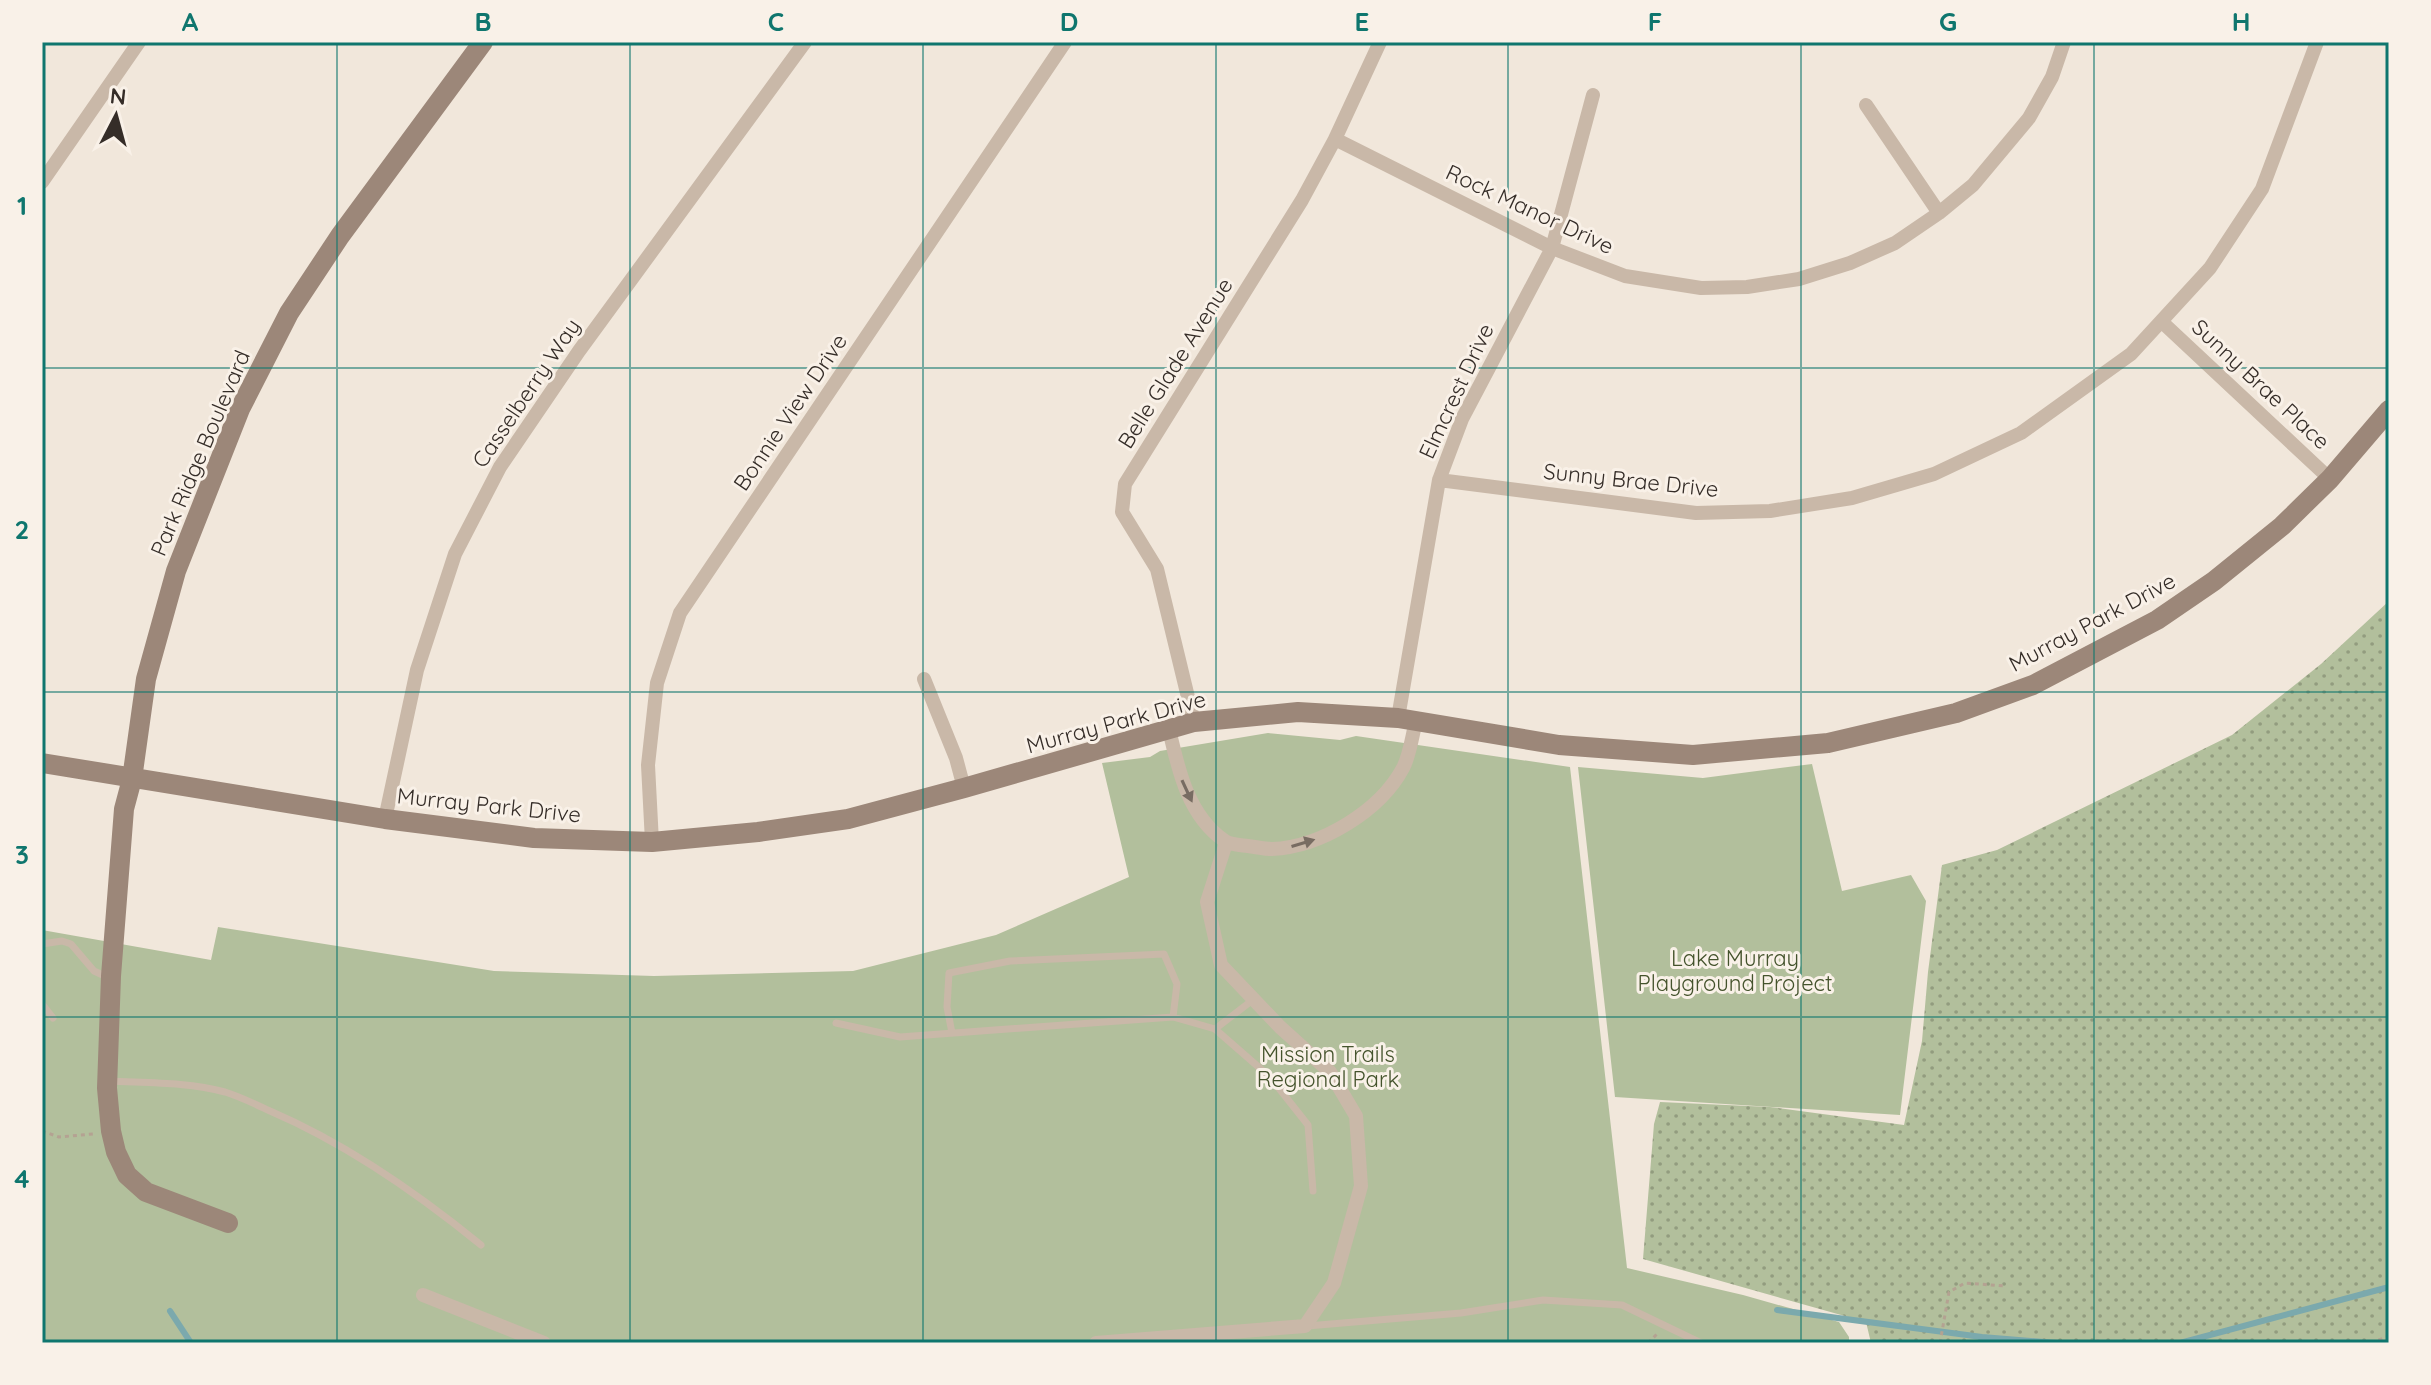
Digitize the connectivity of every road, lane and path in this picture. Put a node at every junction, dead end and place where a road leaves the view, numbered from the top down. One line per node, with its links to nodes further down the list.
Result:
1 (139, 42): 11 (street)
2 (483, 42): 23 (street, Park Ridge Boulevard)
3 (805, 42): 25 (street, Casselberry Way)
4 (1065, 42): 26 (street, Bonnie View Drive)
5 (1380, 42): 10 (street, Belle Glade Avenue)
6 (2064, 42): 12 (street, Rock Manor Drive)
7 (2317, 42): 14 (street, Sunny Brae Drive)
8 (1593, 95): 13 (street, Elmcrest Drive)
9 (1866, 105): 12 (street)
10 (1335, 139): 13 (street, Rock Manor Drive); 20 (street, Belle Glade Avenue)
11 (42, 182)
12 (1939, 213): 13 (street, Rock Manor Drive)
13 (1552, 248): 17 (street, Elmcrest Drive)
14 (2162, 322): 16 (street, Sunny Brae Place); 17 (street, Sunny Brae Drive)
15 (2389, 410): 16 (street, Murray Park Drive)
16 (2330, 479): 19 (street, Murray Park Drive)
17 (1439, 480): 19 (street, Elmcrest Drive)
18 (924, 679): 24 (street)
19 (1407, 720): 20 (street, Murray Park Drive); 27 (street, Elmcrest Drive, one-way to 19)
20 (1194, 722): 21 (street, Murray Park Drive)
21 (1169, 729): 24 (street, Murray Park Drive); 27 (street, one-way to 27)
22 (42, 763): 23 (street, Murray Park Drive)
23 (132, 779): 25 (street, Murray Park Drive); 29 (street, Park Ridge Boulevard)
24 (964, 788): 26 (street, Murray Park Drive)
25 (385, 819): 26 (street, Murray Park Drive)
26 (652, 842)
27 (1226, 843): 30 (street)
28 (42, 944): 29 (lane)
29 (111, 979): 37 (street, Park Ridge Boulevard)
30 (1254, 999): 35 (lane); 45 (street)
31 (42, 1004): 33 (lane)
32 (1173, 1017): 35 (lane); 36 (lane); 36 (lane)
33 (53, 1018)
34 (836, 1023): 36 (lane)
35 (1215, 1029): 40 (lane)
36 (952, 1033)
37 (107, 1081): 39 (street, Park Ridge Boulevard); 42 (lane)
38 (42, 1131): 39 (path)
39 (111, 1131): 41 (street, Park Ridge Boulevard)
40 (1313, 1191)
41 (228, 1223)
42 (481, 1245)
43 (2005, 1286): 47 (path)
44 (423, 1295): 48 (street)
45 (1305, 1326): 49 (street); 50 (lane)
46 (2389, 1336): 51 (path)
47 (1940, 1341)
48 (544, 1343)
49 (1096, 1343)
50 (1701, 1343)
51 (2371, 1343)

